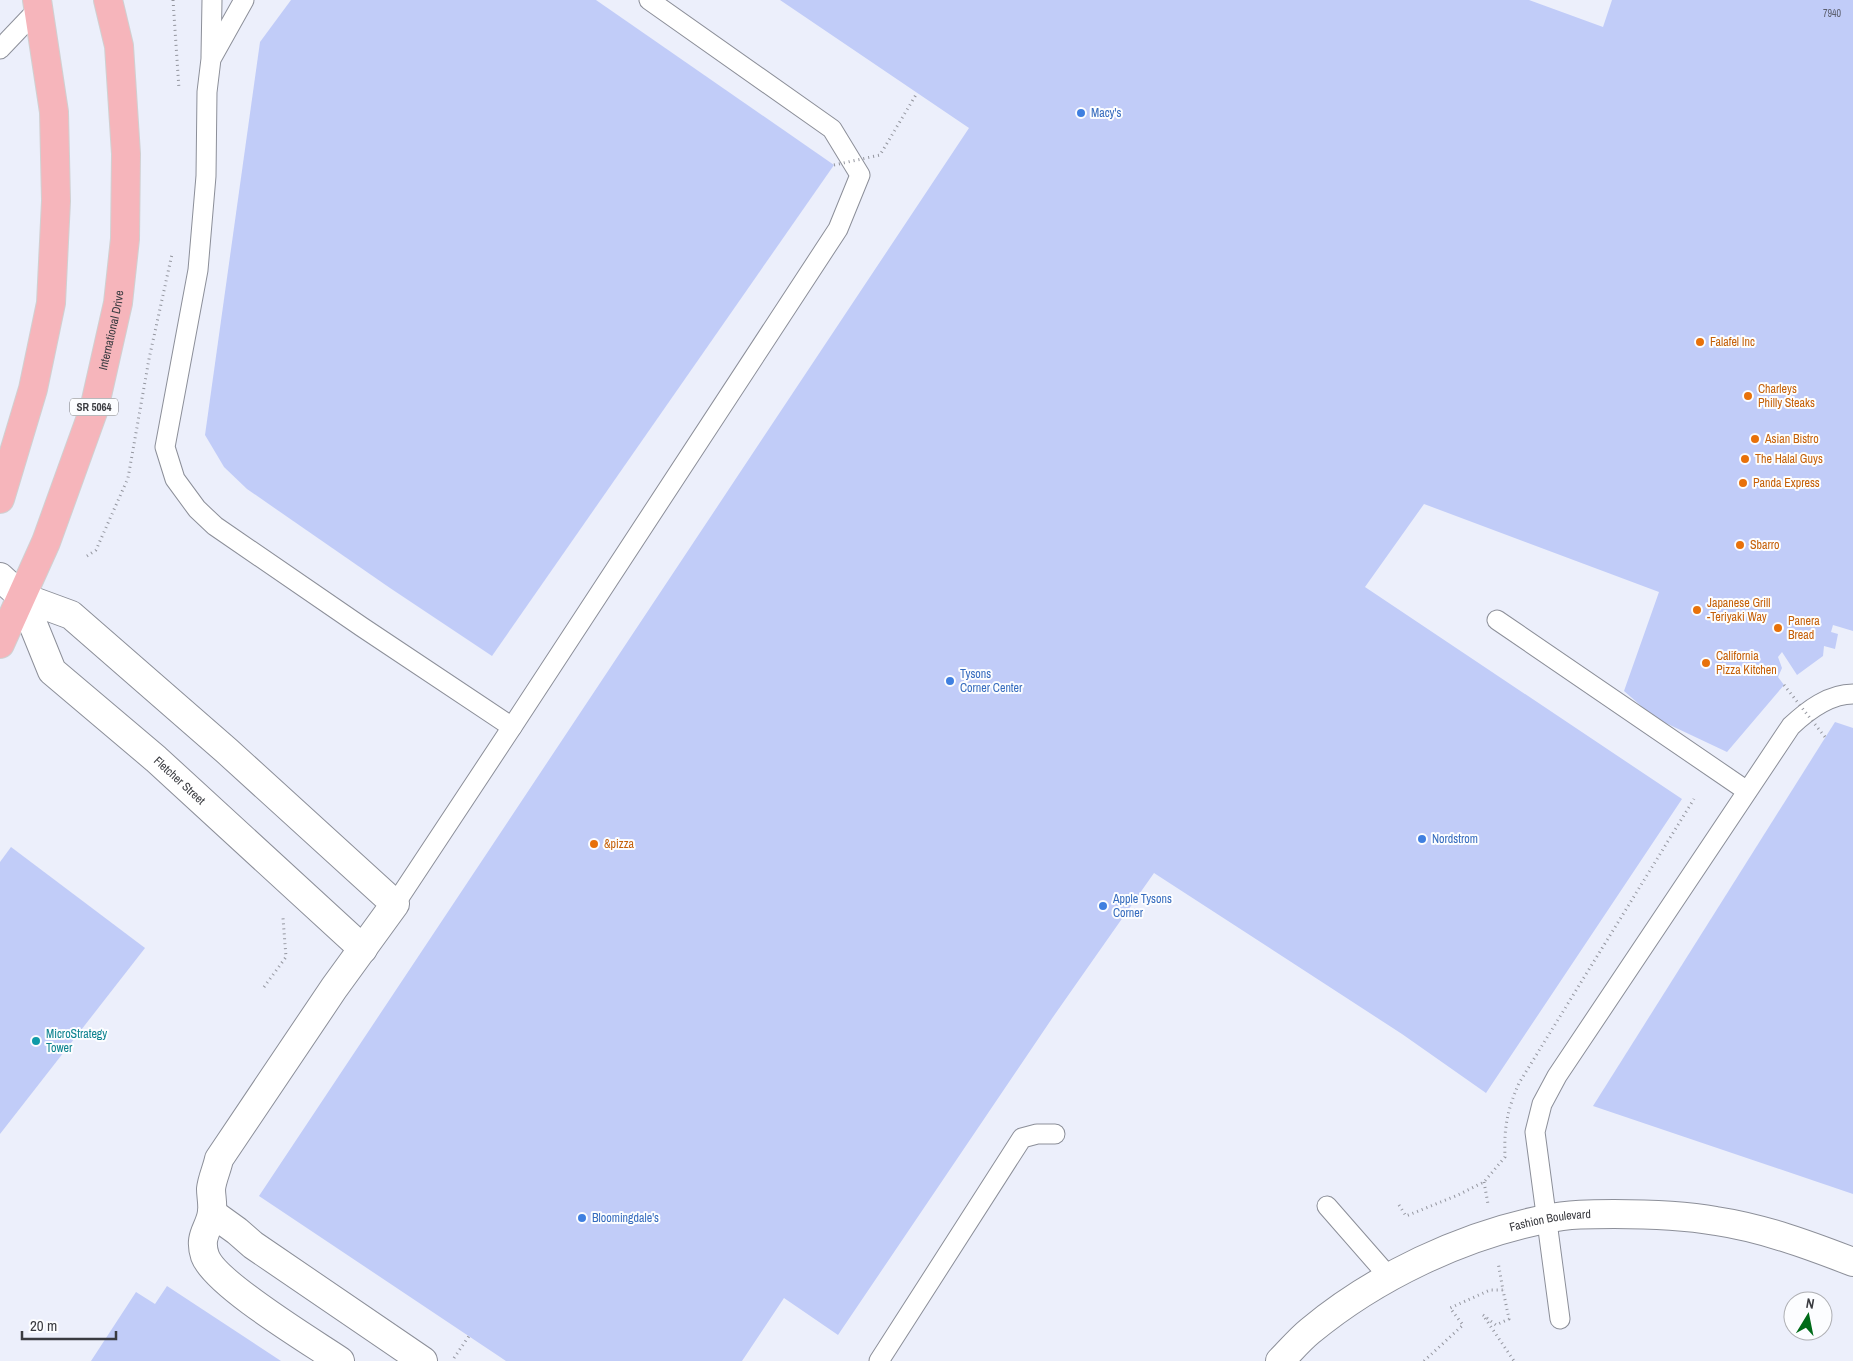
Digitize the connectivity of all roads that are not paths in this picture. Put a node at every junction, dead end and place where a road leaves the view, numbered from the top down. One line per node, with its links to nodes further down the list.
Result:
1 (108, 0): 10 (main road, International Drive / SR 5064)
2 (212, 0): 7 (lane)
3 (244, 0): 7 (lane)
4 (649, 0): 14 (lane)
5 (38, 4): 6 (lane); 8 (main road)
6 (0, 49)
7 (210, 59): 14 (lane)
8 (0, 499)
9 (0, 576): 10 (street, Fletcher Street)
10 (22, 597): 12 (main road, International Drive); 16 (street, Fletcher Street); 17 (street, Fletcher Street)
11 (1498, 620): 15 (lane)
12 (0, 644)
13 (1853, 694): 15 (lane)
14 (512, 727): 16 (lane)
15 (1748, 791): 21 (lane)
16 (395, 904): 17 (street)
17 (363, 949): 20 (street)
18 (1055, 1134): 27 (lane)
19 (1327, 1206): 23 (lane)
20 (212, 1214): 25 (street); 26 (street)
21 (1547, 1218): 22 (street, Fashion Boulevard); 23 (street, Fashion Boulevard); 24 (lane)
22 (1853, 1262)
23 (1390, 1278): 28 (street, Fashion Boulevard)
24 (1560, 1319)
25 (340, 1361)
26 (423, 1361)
27 (879, 1361)
28 (1280, 1361)

